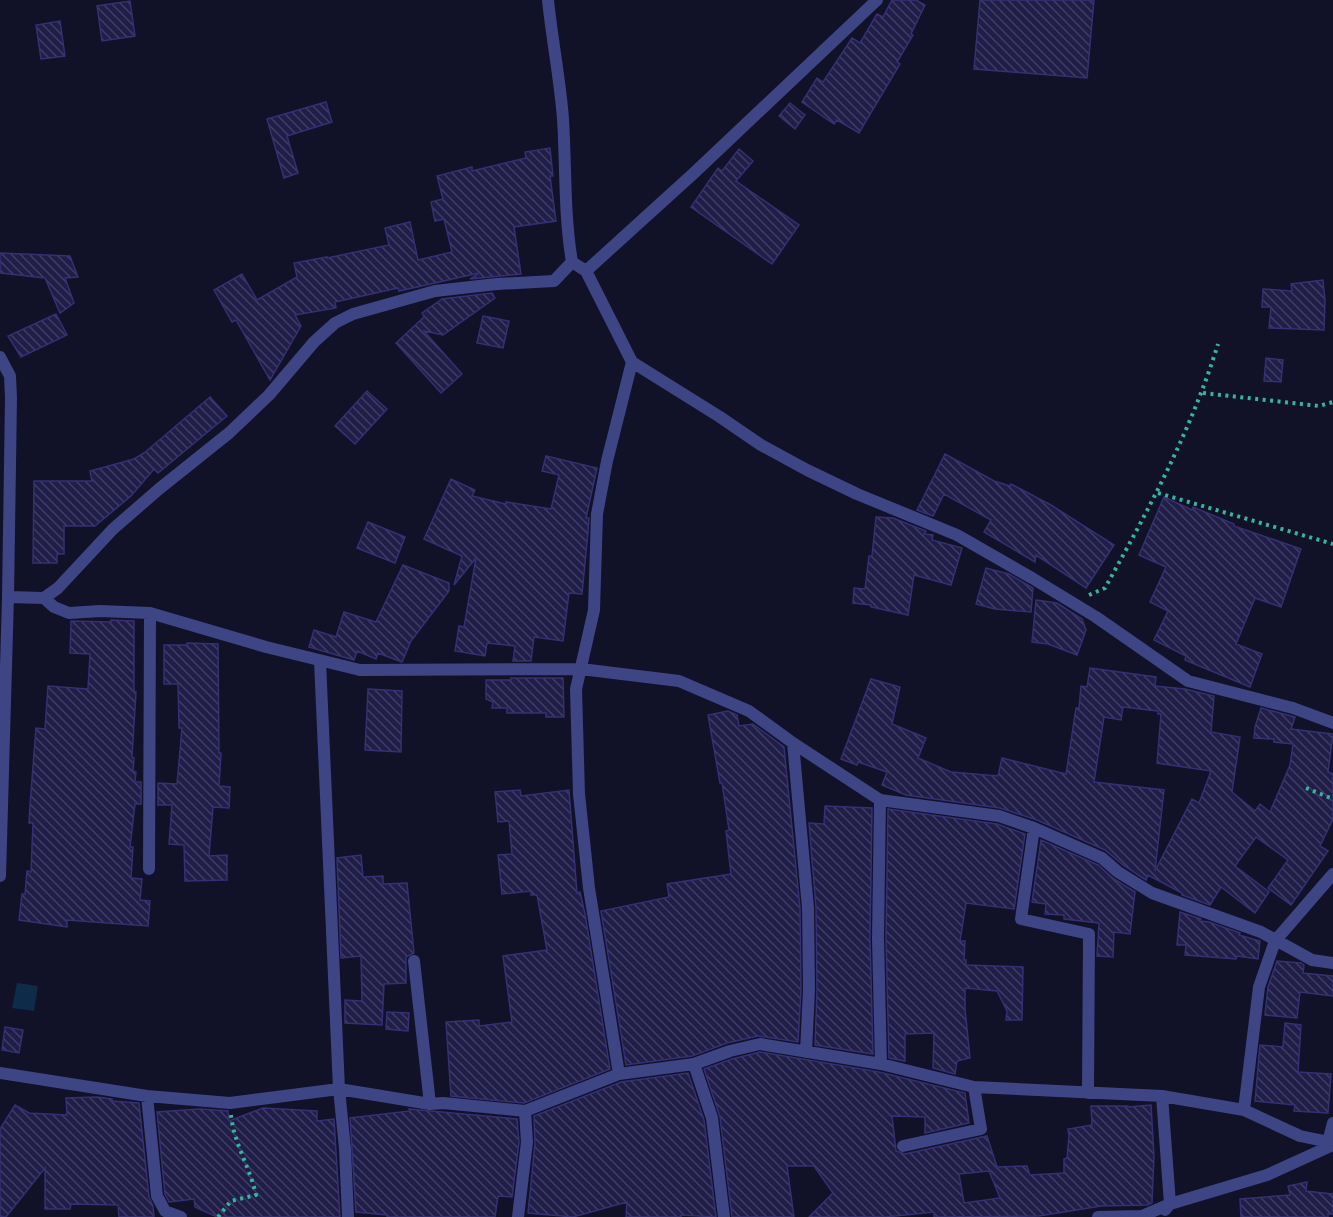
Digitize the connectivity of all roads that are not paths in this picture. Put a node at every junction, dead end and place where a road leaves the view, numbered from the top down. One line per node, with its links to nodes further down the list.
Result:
1 (548, 0): 3 (street)
2 (877, 0): 4 (street)
3 (572, 262): 4 (street); 8 (street)
4 (586, 271): 6 (street)
5 (0, 357): 7 (street)
6 (632, 362): 11 (street); 12 (street)
7 (8, 597): 8 (street); 18 (street)
8 (44, 598): 9 (street)
9 (150, 613): 10 (street); 16 (street)
10 (320, 661): 11 (street); 28 (street)
11 (581, 669): 13 (street); 26 (street)
12 (1333, 723)
13 (793, 743): 14 (street); 22 (street)
14 (880, 800): 15 (street); 24 (street)
15 (1034, 828): 19 (street); 29 (street)
16 (149, 869)
17 (1333, 874): 19 (street)
18 (0, 876)
19 (1275, 941): 21 (street); 33 (street)
20 (414, 961): 32 (street)
21 (1333, 963)
22 (806, 1052): 23 (street); 24 (street)
23 (694, 1064): 26 (street); 42 (street)
24 (881, 1064): 27 (street)
25 (0, 1073): 30 (street)
26 (619, 1074): 34 (street)
27 (974, 1087): 29 (street); 37 (street)
28 (339, 1089): 30 (street); 32 (street); 40 (street)
29 (1088, 1093): 31 (street)
30 (147, 1096): 39 (street)
31 (1162, 1096): 33 (street); 38 (street)
32 (429, 1104): 34 (street)
33 (1244, 1110): 36 (street)
34 (525, 1111): 41 (street)
35 (1333, 1123): 36 (street)
36 (1331, 1143): 38 (street)
37 (903, 1146)
38 (1170, 1204): 43 (street); 44 (street)
39 (181, 1217)
40 (348, 1217)
41 (518, 1217)
42 (724, 1217)
43 (1098, 1217)
44 (1159, 1217)

